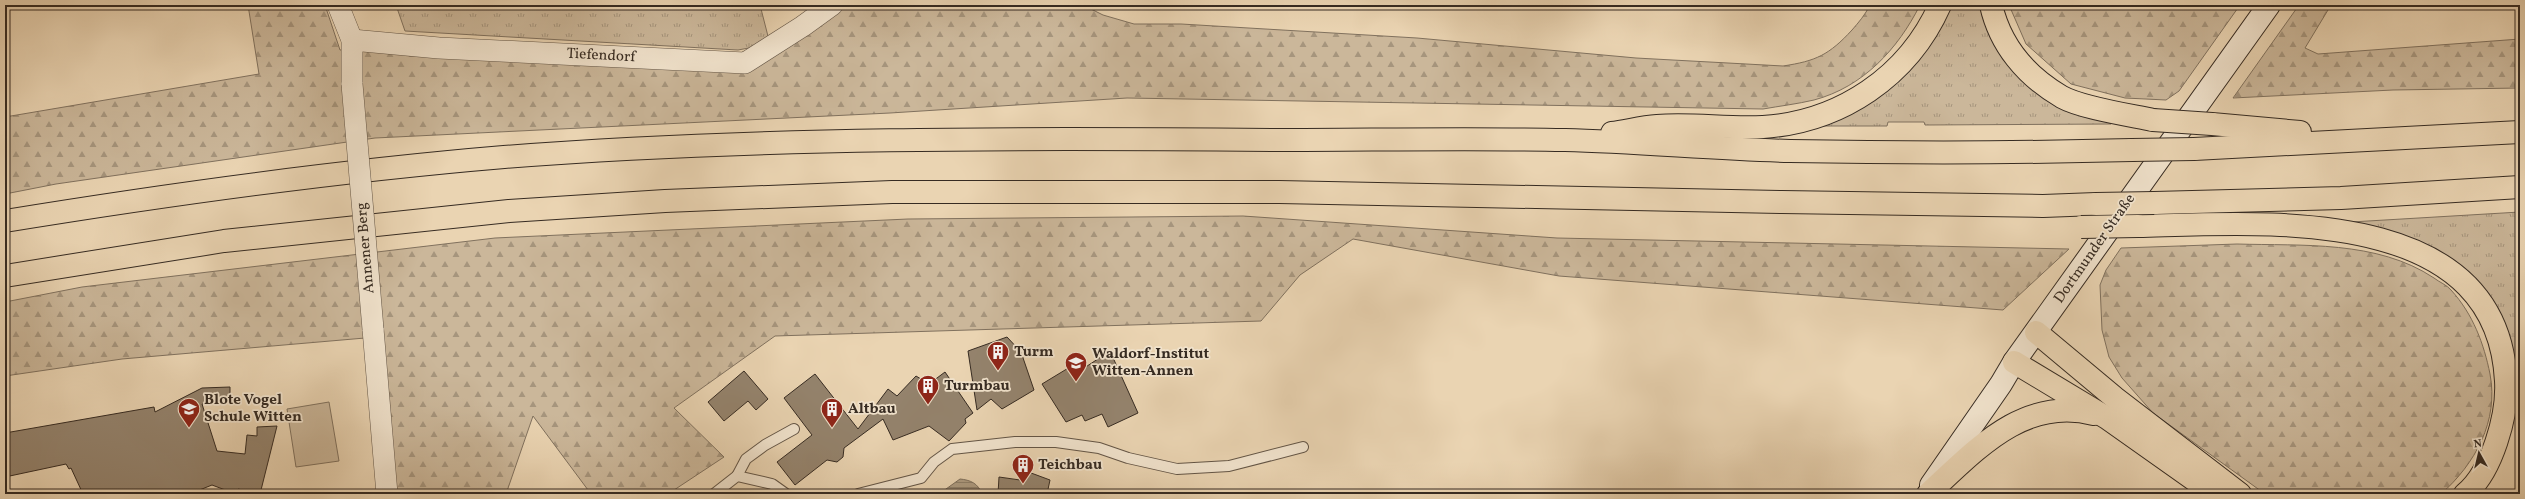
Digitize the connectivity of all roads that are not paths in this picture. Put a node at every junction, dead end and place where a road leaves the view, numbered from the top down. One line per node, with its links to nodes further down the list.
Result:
1 (338, 5): 6 (street, Annener Berg)
2 (832, 5): 6 (street, Tiefendorf)
3 (1940, 5): 9 (highway)
4 (1992, 5): 8 (highway, bridge)
5 (2269, 5): 14 (main road, Dortmunder Straße)
6 (352, 40): 21 (street, Annener Berg, bridge)
7 (2520, 132): 8 (highway)
8 (2374, 139): 9 (highway, bridge)
9 (1567, 140): 12 (highway)
10 (2520, 187): 11 (highway, bridge)
11 (2043, 206): 13 (highway); 29 (highway, bridge)
12 (5, 221)
13 (5, 276)
14 (2036, 332): 15 (main road, Dortmunder Straße); 28 (highway)
15 (2014, 362): 17 (highway); 25 (main road, Dortmunder Straße)
16 (2520, 401): 30 (highway)
17 (2107, 418): 26 (highway); 27 (highway)
18 (794, 429): 20 (lane)
19 (1303, 447): 24 (lane)
20 (737, 476): 22 (lane); 23 (lane)
21 (387, 494)
22 (714, 494)
23 (786, 494)
24 (858, 494)
25 (1924, 494)
26 (1928, 494)
27 (2215, 494)
28 (2240, 494)
29 (2465, 494)
30 (2480, 494)

